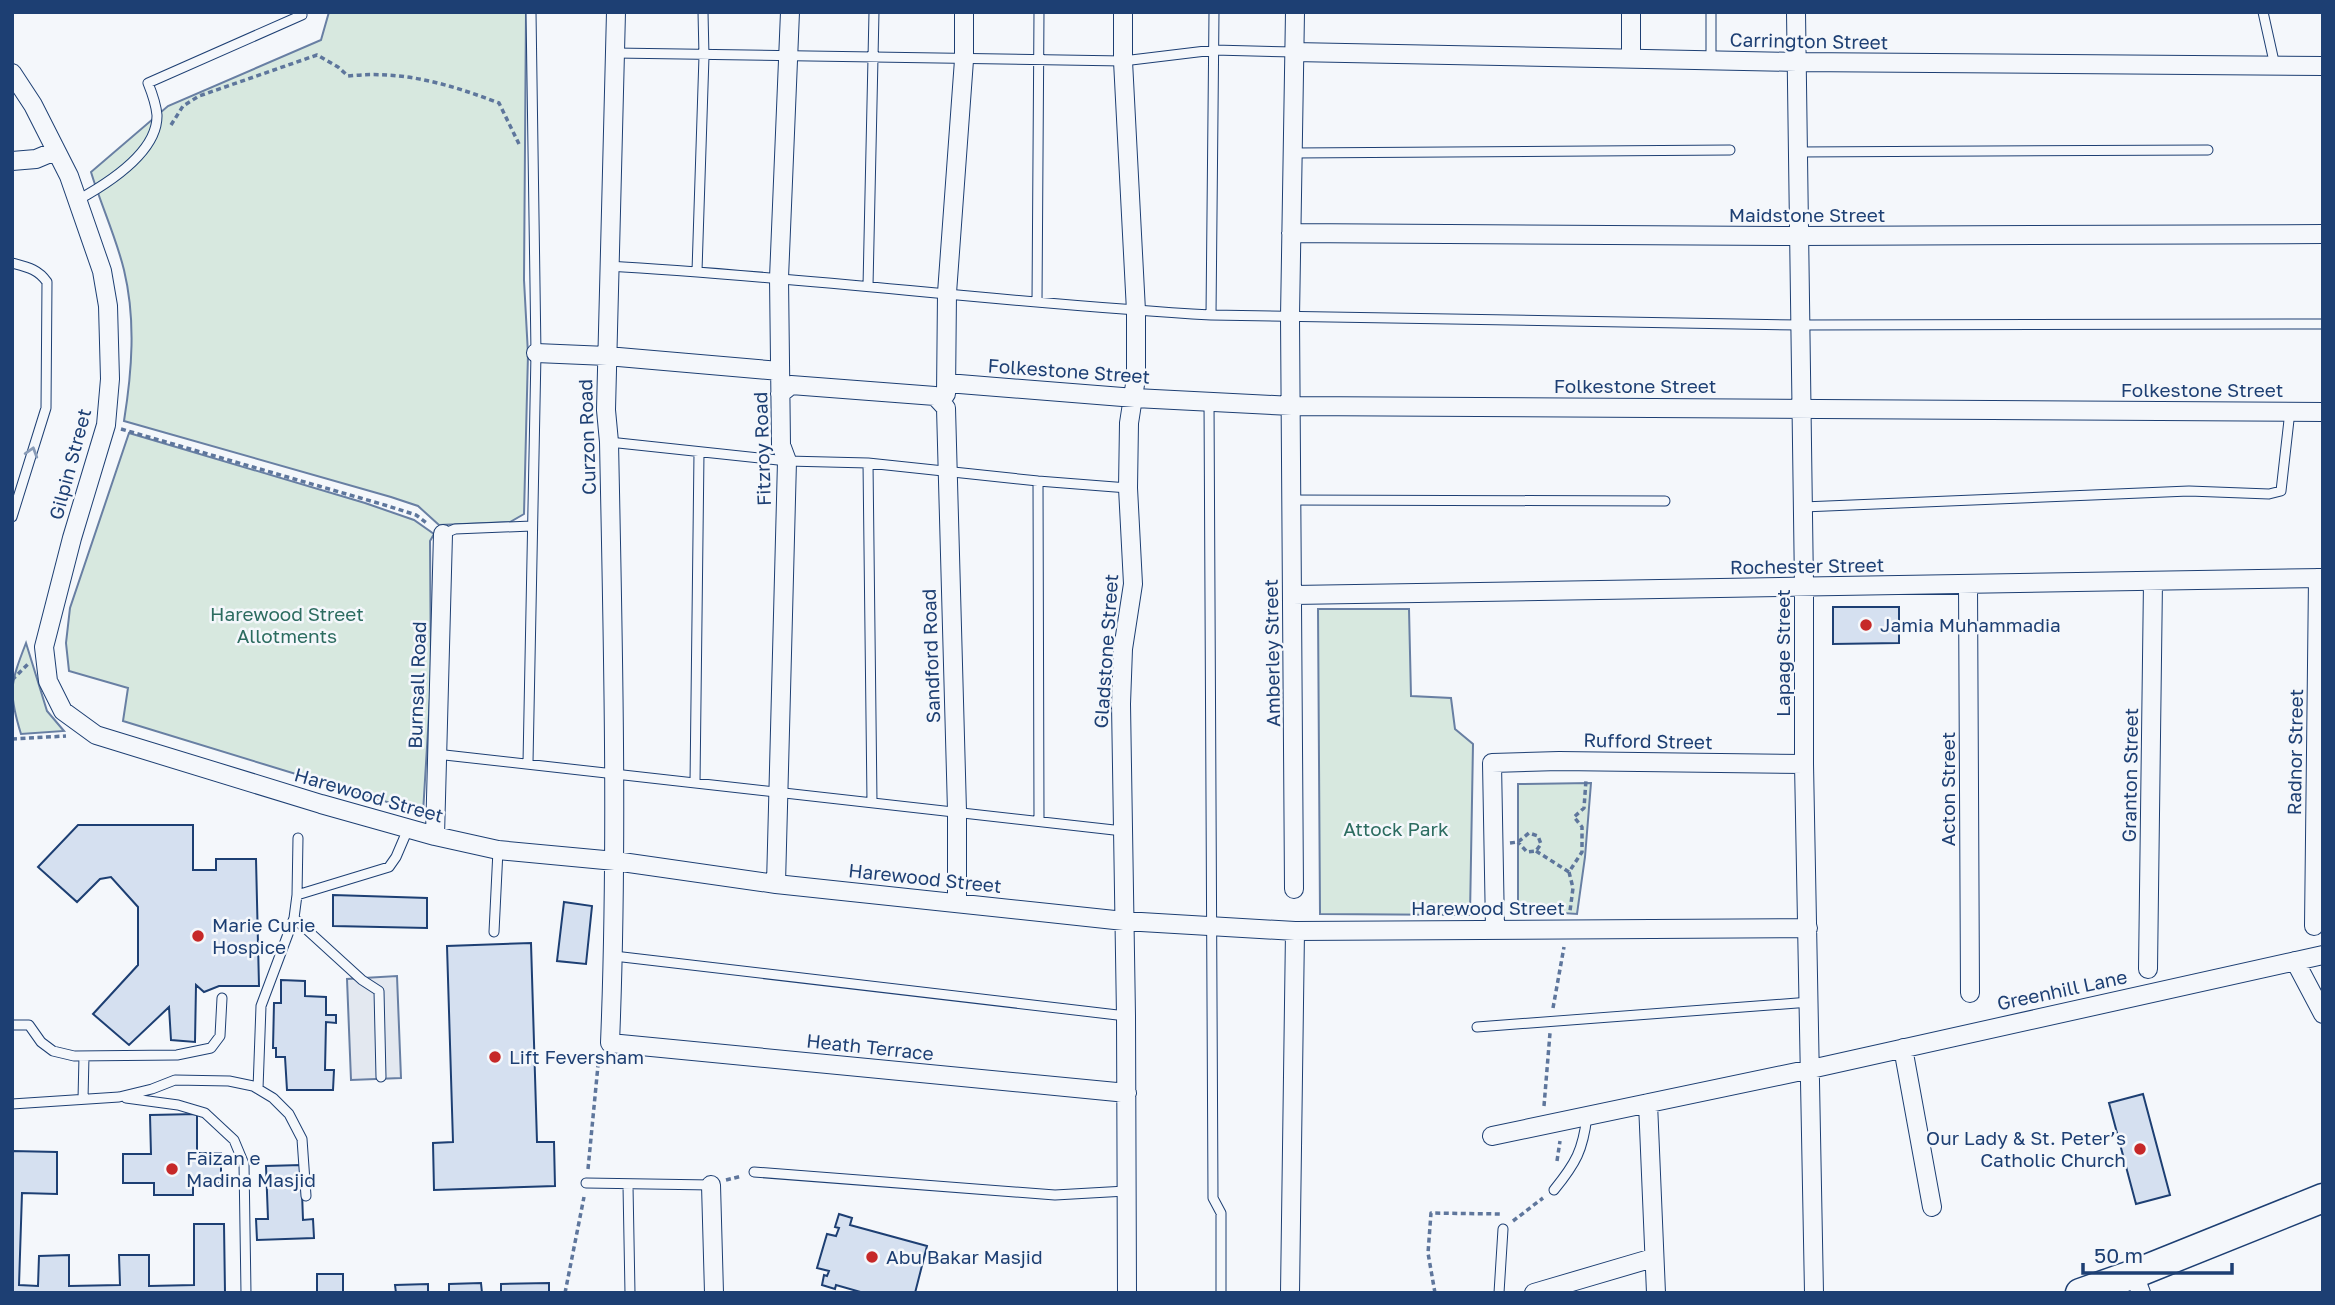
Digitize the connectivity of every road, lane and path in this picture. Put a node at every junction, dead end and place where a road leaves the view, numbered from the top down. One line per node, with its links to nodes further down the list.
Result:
1 (301, 12): 31 (lane)
2 (531, 12): 37 (lane)
3 (617, 12): 18 (street, Curzon Road)
4 (703, 12): 19 (lane)
5 (790, 12): 20 (street, Fitzroy Road)
6 (874, 12): 21 (lane)
7 (964, 12): 24 (street, Sandford Road)
8 (1039, 12): 22 (lane)
9 (1122, 12): 26 (street, Gladstone Street)
10 (1214, 12): 16 (lane)
11 (1295, 12): 17 (street, Amberley Street)
12 (1631, 12): 23 (street)
13 (1711, 12): 25 (lane)
14 (1796, 12): 27 (street, Lapage Street)
15 (2263, 12): 28 (lane)
16 (1214, 50): 17 (lane); 26 (lane); 51 (lane)
17 (1294, 52): 23 (street, Carrington Street); 36 (street, Amberley Street)
18 (615, 53): 19 (lane); 44 (street, Curzon Road)
19 (704, 56): 20 (lane); 45 (lane)
20 (788, 57): 21 (lane); 46 (street, Fitzroy Road)
21 (873, 58): 24 (lane); 47 (lane)
22 (1040, 59): 24 (lane); 26 (lane); 49 (lane)
23 (1631, 59): 25 (street, Carrington Street)
24 (964, 60): 48 (street, Sandford Road)
25 (1711, 60): 27 (street, Carrington Street)
26 (1123, 61): 50 (street, Gladstone Street)
27 (1797, 62): 28 (street, Carrington Street); 35 (street, Lapage Street)
28 (2275, 66): 29 (street, Carrington Street)
29 (2323, 66)
30 (12, 73): 34 (street, Gilpin Street)
31 (150, 143): 37 (path); 39 (lane)
32 (1730, 150): 36 (lane)
33 (2208, 150): 35 (lane)
34 (55, 151): 38 (street); 39 (street, Gilpin Street)
35 (1798, 152): 42 (street, Lapage Street)
36 (1294, 153): 40 (street, Amberley Street)
37 (532, 156): 55 (lane)
38 (12, 161)
39 (78, 200): 66 (street, Gilpin Street)
40 (1291, 233): 42 (street, Maidstone Street); 52 (street, Amberley Street)
41 (2323, 234): 42 (street, Maidstone Street)
42 (1799, 236): 54 (street, Lapage Street)
43 (12, 263): 77 (lane, one-way to 43)
44 (608, 266): 45 (lane); 56 (street, Curzon Road)
45 (697, 271): 46 (lane)
46 (779, 278): 47 (lane); 57 (street, Fitzroy Road)
47 (867, 286): 48 (lane)
48 (947, 293): 49 (lane); 59 (street, Sandford Road)
49 (1037, 301): 50 (lane)
50 (1136, 311): 51 (lane); 60 (street, Gladstone Street)
51 (1211, 315): 52 (lane)
52 (1290, 317): 54 (lane); 62 (street, Amberley Street)
53 (2323, 324): 54 (lane)
54 (1800, 325): 63 (street, Lapage Street)
55 (536, 353): 56 (street); 78 (lane)
56 (607, 356): 57 (street); 67 (street, Curzon Road)
57 (780, 371): 58 (street, Fitzroy Road)
58 (780, 394): 59 (street, Folkestone Street); 69 (street, Fitzroy Road)
59 (943, 396): 60 (street, Folkestone Street); 71 (street, Sandford Road)
60 (1135, 398): 61 (street, Folkestone Street); 73 (street, Gladstone Street)
61 (1209, 400): 62 (street, Folkestone Street); 112 (lane)
62 (1292, 406): 63 (street, Folkestone Street); 74 (street, Amberley Street)
63 (1802, 408): 64 (street, Folkestone Street); 76 (street, Lapage Street)
64 (2290, 411): 65 (street, Folkestone Street); 76 (lane)
65 (2323, 412)
66 (106, 425): 79 (path); 85 (street, Gilpin Street)
67 (609, 442): 68 (lane); 91 (street, Curzon Road)
68 (699, 453): 69 (lane); 92 (lane)
69 (787, 461): 70 (lane); 94 (street, Fitzroy Road)
70 (868, 463): 71 (lane); 95 (lane)
71 (947, 472): 72 (lane); 96 (street, Sandford Road)
72 (1038, 481): 73 (lane); 97 (lane)
73 (1128, 488): 99 (street, Gladstone Street)
74 (1290, 500): 75 (lane); 84 (street, Amberley Street)
75 (1665, 501)
76 (1803, 507): 83 (street, Lapage Street)
77 (12, 517)
78 (533, 526): 79 (lane); 89 (lane)
79 (443, 534): 88 (street, Burnsall Road)
80 (2320, 578): 81 (street, Rochester Street); 113 (street, Radnor Street)
81 (2153, 581): 82 (street, Rochester Street); 122 (street, Granton Street)
82 (1968, 584): 83 (street, Rochester Street); 123 (street, Acton Street)
83 (1804, 587): 84 (street, Rochester Street); 90 (street, Lapage Street)
84 (1293, 595): 107 (street, Amberley Street)
85 (63, 711): 86 (street, Harewood Street)
86 (96, 735): 87 (path); 98 (street, Harewood Street)
87 (12, 738)
88 (436, 754): 89 (lane); 100 (street, Burnsall Road)
89 (528, 763): 91 (lane)
90 (1804, 764): 114 (street, Rufford Street); 115 (street, Lapage Street)
91 (615, 776): 92 (lane); 104 (street, Curzon Road)
92 (695, 783): 94 (lane)
93 (1586, 783): 105 (path)
94 (778, 792): 95 (lane); 106 (street, Fitzroy Road)
95 (872, 802): 96 (lane)
96 (957, 811): 97 (lane); 109 (street, Sandford Road)
97 (1040, 820): 99 (lane)
98 (408, 829): 100 (street, Harewood Street); 108 (lane)
99 (1123, 831): 111 (street, Gladstone Street)
100 (435, 836): 102 (street, Harewood Street)
101 (298, 838): 108 (lane)
102 (498, 850): 104 (street, Harewood Street); 118 (lane)
103 (1536, 850): 103 (path); 105 (path)
104 (615, 862): 106 (street, Harewood Street); 120 (street, Curzon Road)
105 (1569, 872): 116 (path)
106 (776, 884): 109 (street, Harewood Street)
107 (1294, 890)
108 (297, 895): 110 (lane)
109 (957, 902): 111 (street, Harewood Street)
110 (294, 918): 134 (lane); 135 (lane)
111 (1124, 921): 112 (street, Harewood Street); 127 (street, Gladstone Street)
112 (1211, 926): 117 (street, Harewood Street); 161 (lane)
113 (2314, 926)
114 (1495, 928): 116 (street, Harewood Street); 117 (street, Harewood Street)
115 (1808, 928): 116 (street, Harewood Street); 125 (street, Lapage Street)
116 (1567, 930)
117 (1295, 931): 162 (street)
118 (494, 932)
119 (2323, 955): 121 (street, Greenhill Lane)
120 (614, 956): 127 (lane); 130 (street, Curzon Road)
121 (2294, 961): 126 (street); 131 (street, Greenhill Lane)
122 (2148, 969)
123 (1970, 993)
124 (222, 998): 132 (lane)
125 (1810, 1002): 129 (lane); 133 (street, Lapage Street)
126 (2323, 1014)
127 (1126, 1016): 136 (street, Gladstone Street)
128 (12, 1025): 132 (lane)
129 (1478, 1027)
130 (610, 1043): 136 (street, Heath Terrace); 145 (path)
131 (1903, 1048): 133 (street, Greenhill Lane); 152 (street)
132 (83, 1056): 138 (lane)
133 (1811, 1069): 139 (street, Greenhill Lane); 167 (street, Lapage Street)
134 (381, 1077)
135 (258, 1089): 137 (lane); 150 (lane)
136 (1127, 1093): 149 (street, Gladstone Street)
137 (119, 1097): 138 (lane); 156 (lane)
138 (83, 1099): 140 (lane)
139 (1648, 1103): 141 (street, Greenhill Lane); 154 (street)
140 (12, 1104)
141 (1587, 1116): 142 (street, Greenhill Lane); 148 (lane)
142 (1562, 1121): 143 (street); 148 (path)
143 (1492, 1136)
144 (754, 1172): 149 (lane)
145 (586, 1183): 147 (lane); 157 (path)
146 (711, 1185): 147 (lane); 159 (street)
147 (628, 1186): 158 (lane)
148 (1554, 1190): 153 (path)
149 (1126, 1191): 160 (street, Gladstone Street)
150 (306, 1196)
151 (2323, 1198): 155 (main road)
152 (1932, 1207)
153 (1503, 1229): 163 (path); 164 (lane)
154 (1653, 1258): 165 (street); 166 (street)
155 (2138, 1283): 168 (main road)
156 (246, 1293)
157 (565, 1293)
158 (629, 1293)
159 (714, 1293)
160 (1127, 1293)
161 (1221, 1293)
162 (1290, 1293)
163 (1435, 1293)
164 (1499, 1293)
165 (1534, 1293)
166 (1656, 1293)
167 (1814, 1293)
168 (2080, 1293)

